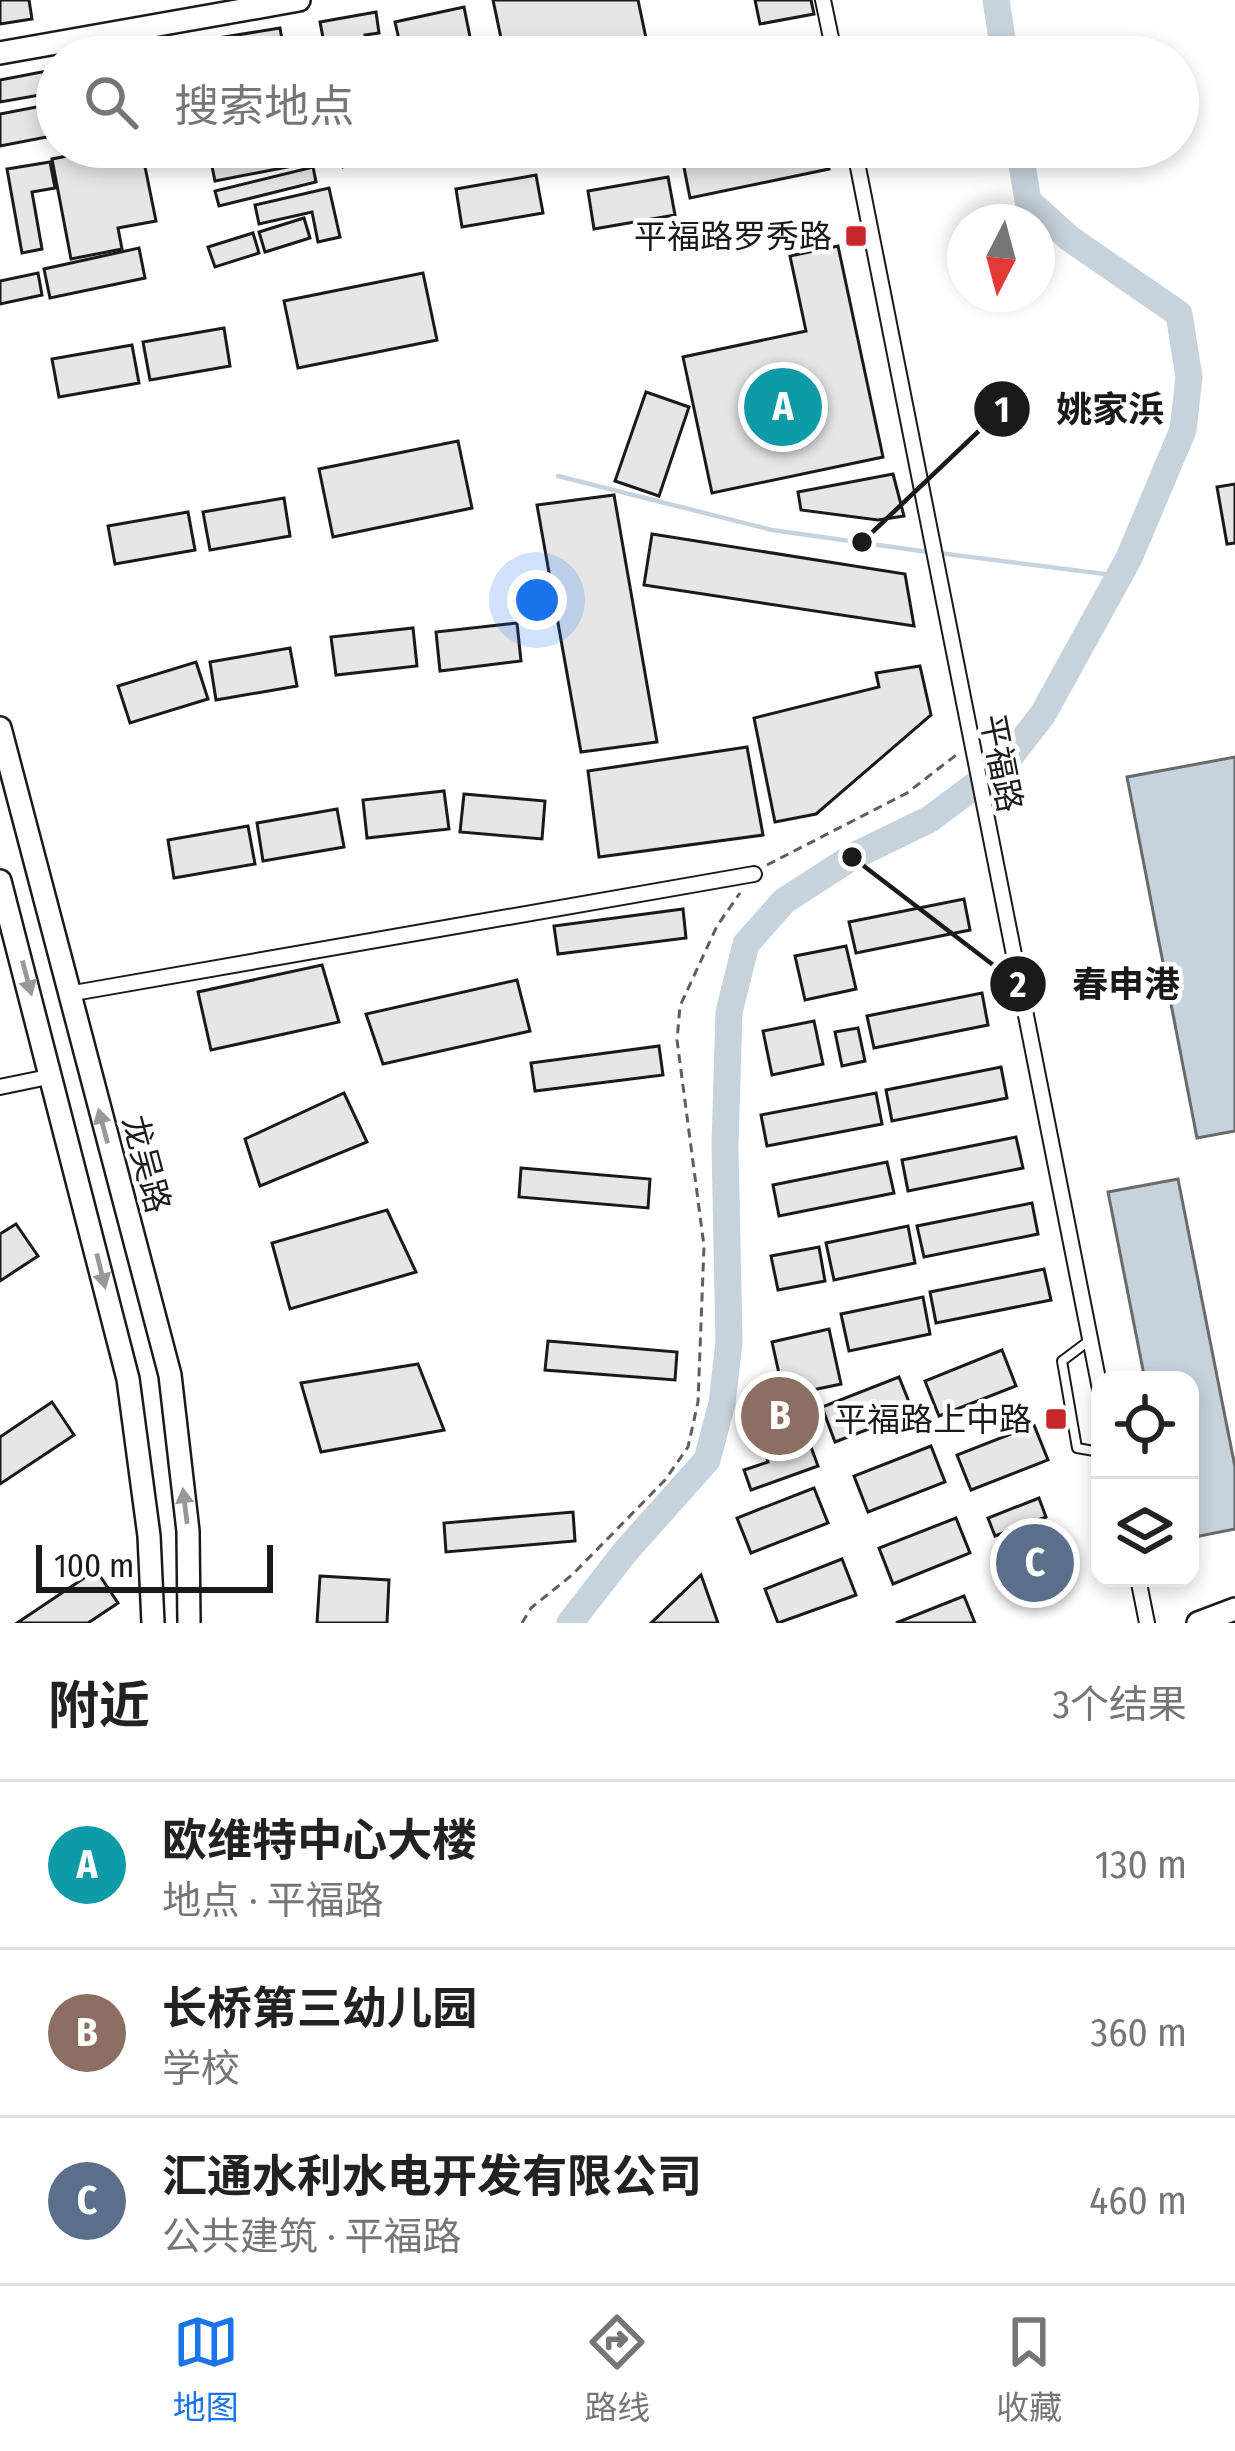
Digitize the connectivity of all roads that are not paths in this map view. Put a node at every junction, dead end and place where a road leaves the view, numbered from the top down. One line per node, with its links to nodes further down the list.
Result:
1 (299, 0): 3 (main road)
2 (823, 0): 4 (street)
3 (96, 36)
4 (831, 36)
5 (36, 47): 6 (main road)
6 (0, 53)
7 (858, 168): 14 (street, 平福路)
8 (0, 728): 11 (main road, 龙吴路)
9 (754, 874): 11 (street)
10 (0, 881): 12 (main road, 龙吴路, one-way to 12)
11 (68, 994): 20 (main road, 龙吴路, one-way to 11)
12 (53, 1076): 13 (street); 19 (main road, 龙吴路, one-way to 19)
13 (0, 1087)
14 (1090, 1340): 15 (street, 平福路); 16 (lane)
15 (1096, 1371)
16 (1091, 1450)
17 (1140, 1587): 21 (street)
18 (1235, 1609): 22 (main road)
19 (153, 1623)
20 (189, 1623)
21 (1147, 1623)
22 (1198, 1623)

